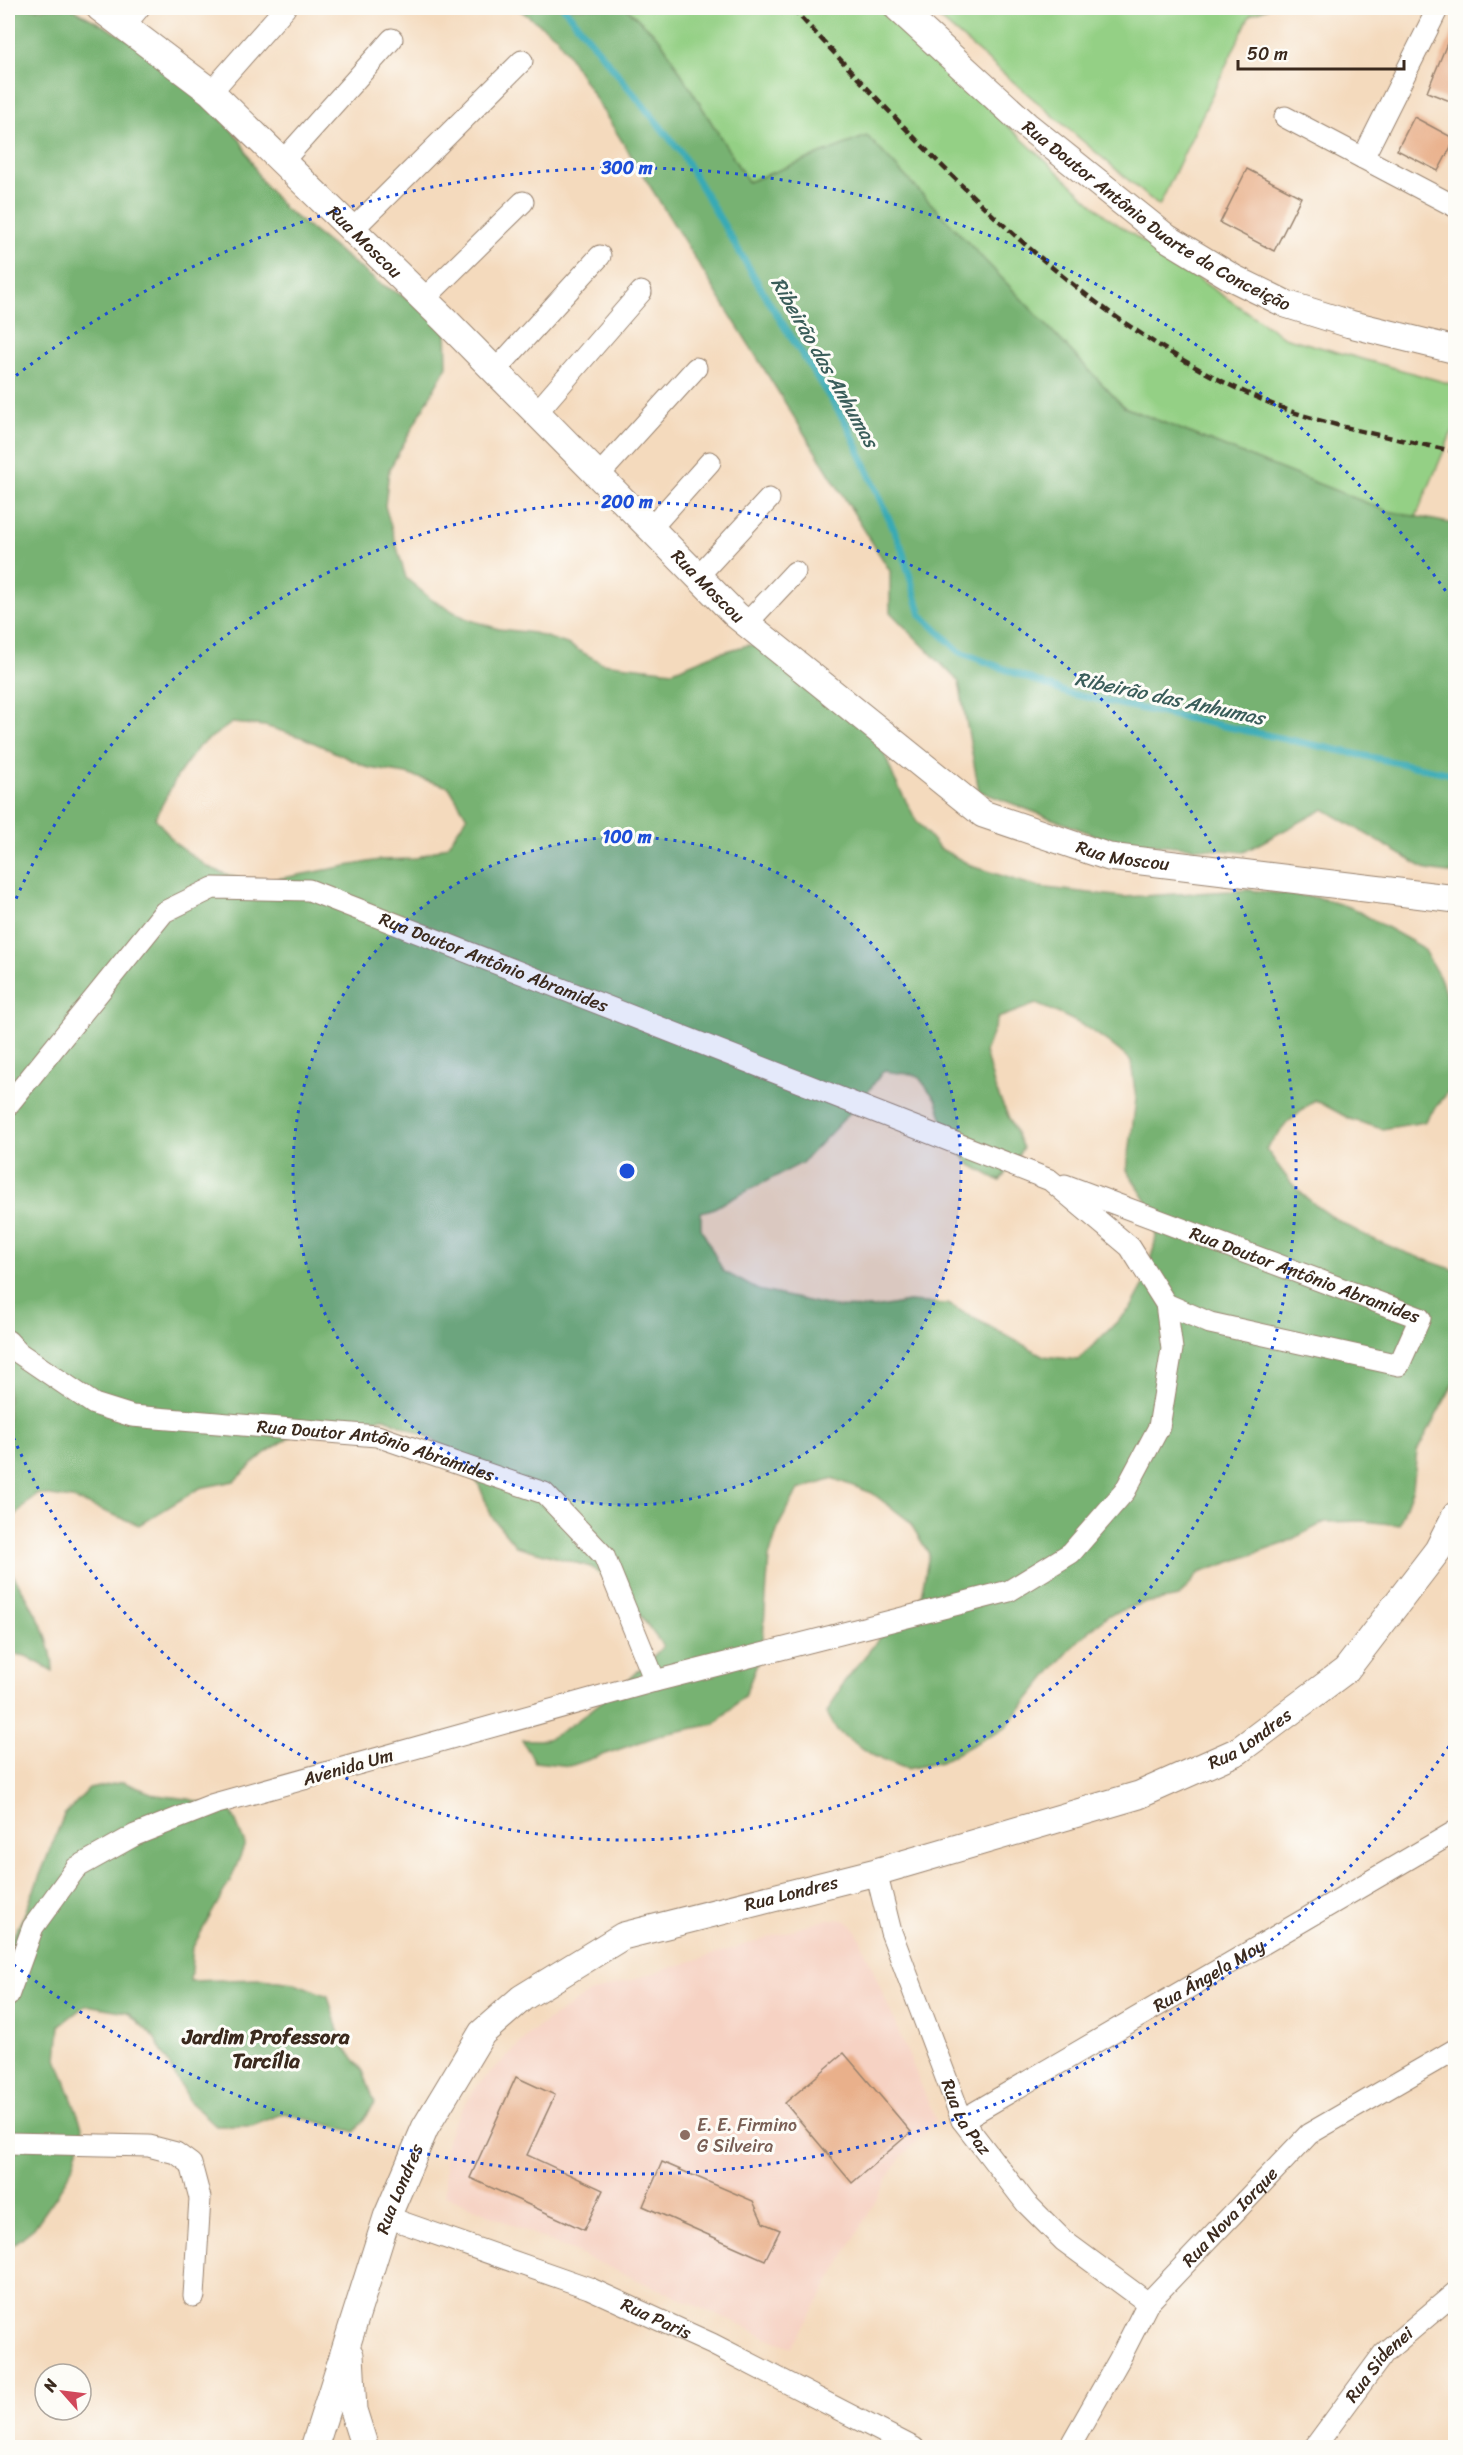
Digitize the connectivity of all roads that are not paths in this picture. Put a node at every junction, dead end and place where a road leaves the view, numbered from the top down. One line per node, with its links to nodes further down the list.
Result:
1 (100, 8): 5 (street, Rua Moscou)
2 (285, 8): 8 (street)
3 (898, 8): 18 (street, Rua Doutor Antônio Duarte da Conceição)
4 (1438, 8): 10 (street)
5 (131, 16): 8 (street, Rua Moscou)
6 (392, 39): 11 (street)
7 (522, 61): 14 (street)
8 (210, 92): 11 (street, Rua Moscou)
9 (1285, 117): 10 (street)
10 (1363, 158): 13 (street)
11 (282, 162): 14 (street, Rua Moscou)
12 (523, 202): 17 (street)
13 (1455, 207)
14 (352, 230): 17 (street, Rua Moscou)
15 (600, 256): 20 (street)
16 (641, 292): 21 (street)
17 (424, 299): 20 (street, Rua Moscou)
18 (1455, 350)
19 (696, 368): 23 (street)
20 (495, 370): 21 (street, Rua Moscou)
21 (537, 412): 23 (street, Rua Moscou)
22 (710, 462): 25 (street)
23 (599, 475): 25 (street, Rua Moscou)
24 (769, 499): 27 (street)
25 (651, 528): 27 (street, Rua Moscou)
26 (795, 572): 28 (street)
27 (698, 576): 28 (street, Rua Moscou)
28 (747, 623): 29 (street, Rua Moscou)
29 (1455, 899)
30 (8, 1105): 31 (street, Rua Doutor Antônio Abramides)
31 (1050, 1180): 32 (street, Rua Doutor Antônio Abramides); 32 (street, Rua Doutor Antônio Abramides)
32 (1166, 1304): 35 (street, Rua Doutor Antônio Abramides)
33 (8, 1341): 36 (street, Rua Doutor Antônio Abramides)
34 (1455, 1515): 38 (street, Rua Londres)
35 (770, 1652): 36 (street, Avenida Um)
36 (655, 1681): 39 (street, Avenida Um)
37 (1455, 1831): 41 (street, Rua Ângela Moy)
38 (876, 1872): 41 (street, Rua La Paz); 43 (street, Rua Londres)
39 (8, 1996)
40 (1455, 2049): 46 (street, Rua Nova Iorque)
41 (962, 2120): 46 (street, Rua La Paz)
42 (8, 2143): 45 (street)
43 (387, 2217): 47 (street, Rua Londres); 50 (street, Rua Paris)
44 (1455, 2292): 52 (street, Rua Sidenei)
45 (194, 2296)
46 (1148, 2303): 51 (street, Rua Nova Iorque)
47 (348, 2339): 48 (street, Rua Londres); 49 (street)
48 (314, 2448)
49 (364, 2448)
50 (914, 2448)
51 (1069, 2448)
52 (1314, 2448)

